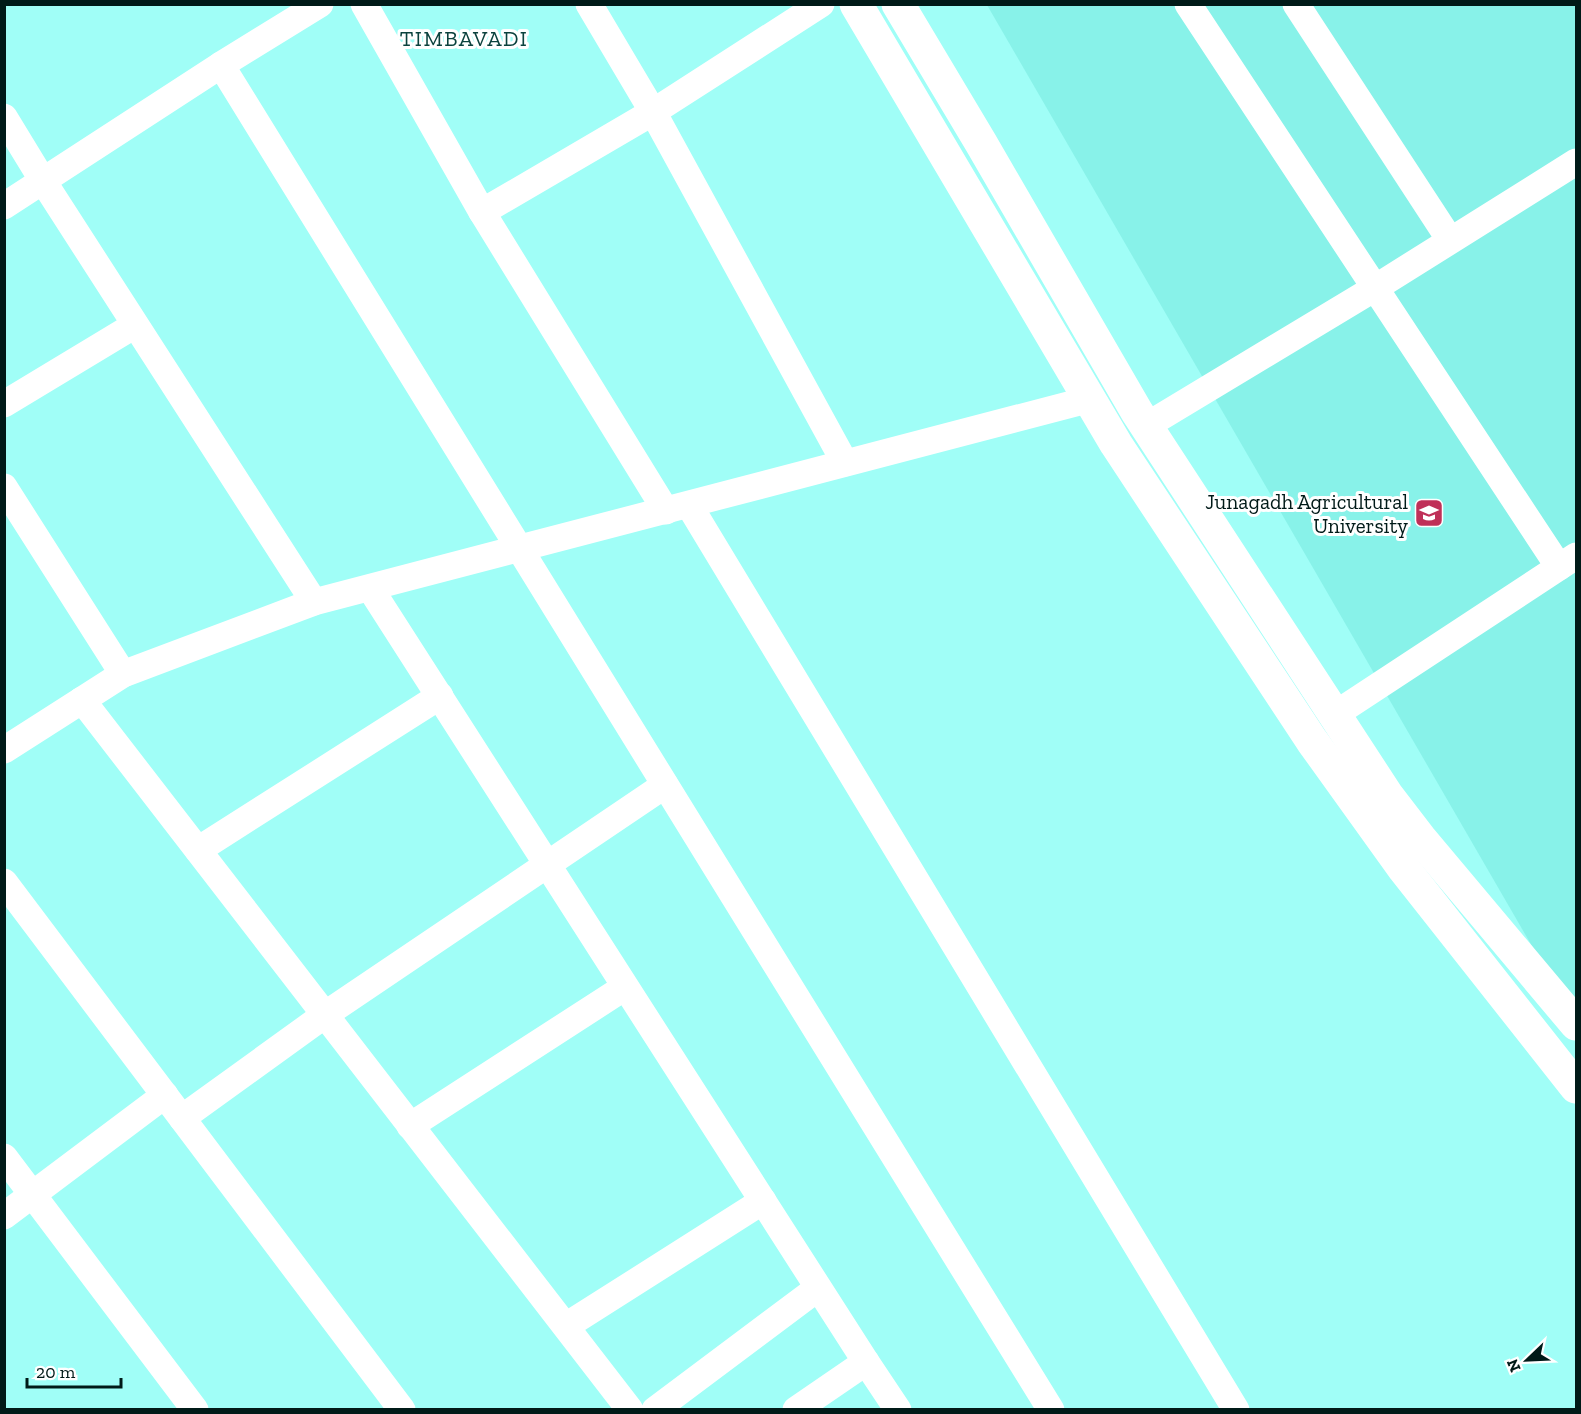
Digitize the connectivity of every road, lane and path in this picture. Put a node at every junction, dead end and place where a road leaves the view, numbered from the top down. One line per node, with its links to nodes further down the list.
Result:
1 (320, 4): 9 (street)
2 (364, 4): 15 (street)
3 (588, 4): 10 (street)
4 (821, 4): 10 (street)
5 (856, 4): 19 (main road)
6 (898, 4): 21 (main road)
7 (1188, 4): 17 (street)
8 (1296, 4): 16 (street)
9 (221, 65): 13 (street); 25 (street)
10 (653, 112): 15 (street); 22 (street)
11 (4, 117): 13 (street)
12 (1576, 162): 16 (street)
13 (43, 181): 14 (street); 18 (street)
14 (4, 206)
15 (482, 212): 24 (street)
16 (1450, 240): 17 (street)
17 (1375, 288): 21 (street); 26 (street)
18 (135, 325): 20 (street); 28 (street)
19 (1091, 399): 22 (street); 41 (main road)
20 (4, 404)
21 (1146, 426): 32 (main road)
22 (844, 463): 24 (street)
23 (4, 487): 29 (street)
24 (678, 508): 25 (street); 59 (street)
25 (519, 549): 27 (street); 34 (street)
26 (1568, 562): 32 (street)
27 (370, 588): 28 (street); 30 (street)
28 (314, 602): 29 (street)
29 (123, 674): 31 (street)
30 (440, 696): 35 (street); 36 (street)
31 (82, 700): 33 (street); 35 (street)
32 (1334, 715): 40 (main road)
33 (4, 750)
34 (665, 785): 36 (street); 58 (street)
35 (198, 850): 39 (street)
36 (548, 865): 38 (street); 39 (street)
37 (4, 882): 42 (street)
38 (626, 987): 44 (street); 47 (street)
39 (326, 1014): 43 (street); 44 (street)
40 (1576, 1024)
41 (1576, 1087)
42 (165, 1095): 43 (street); 46 (street)
43 (182, 1118): 53 (street)
44 (410, 1126): 50 (street)
45 (4, 1157): 46 (street)
46 (33, 1193): 48 (street); 52 (street)
47 (763, 1201): 49 (street); 50 (street)
48 (4, 1216)
49 (818, 1288): 51 (street); 55 (street)
50 (566, 1326): 54 (street)
51 (866, 1362): 56 (street); 57 (street)
52 (195, 1410)
53 (402, 1410)
54 (630, 1410)
55 (655, 1410)
56 (796, 1410)
57 (898, 1410)
58 (1051, 1410)
59 (1236, 1410)

